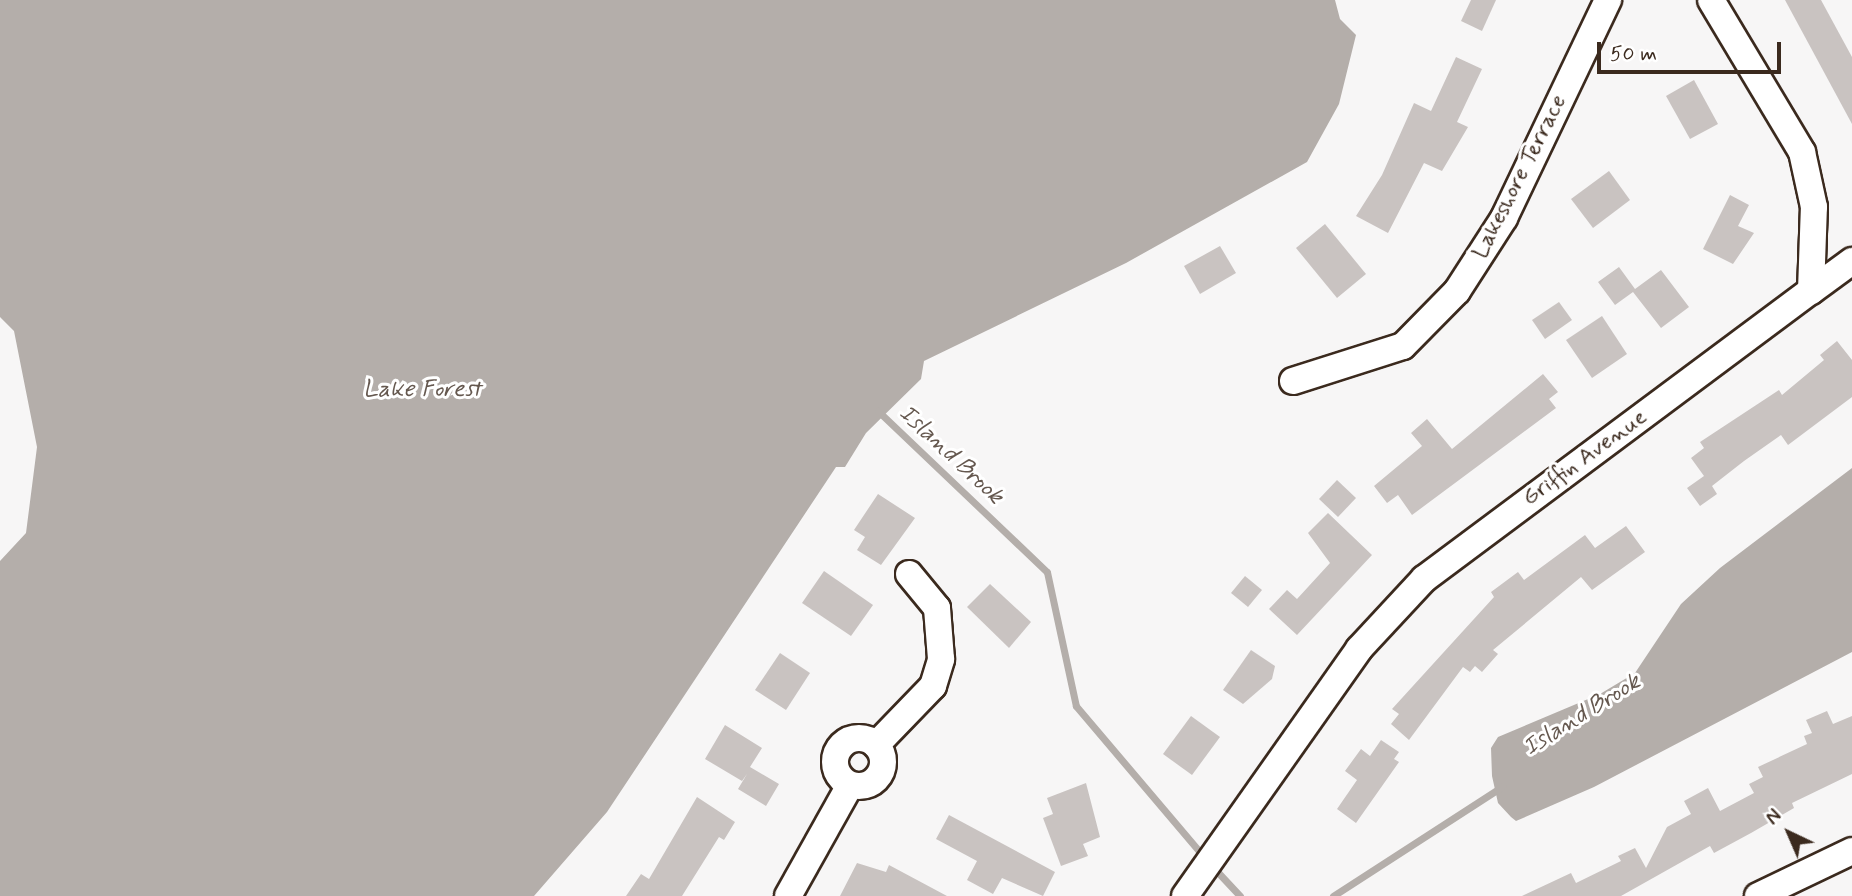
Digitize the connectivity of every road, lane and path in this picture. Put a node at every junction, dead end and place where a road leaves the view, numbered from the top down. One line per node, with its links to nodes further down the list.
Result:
1 (1608, 0): 5 (street, Lakeshore Terrace)
2 (1711, 0): 4 (street)
3 (1852, 261): 4 (street, Griffin Avenue)
4 (1811, 291): 10 (street, Griffin Avenue)
5 (1293, 381)
6 (909, 574): 7 (street)
7 (876, 745): 8 (street); 8 (street)
8 (850, 785): 11 (street)
9 (1852, 850): 12 (street)
10 (1187, 892)
11 (788, 896)
12 (1758, 896)

